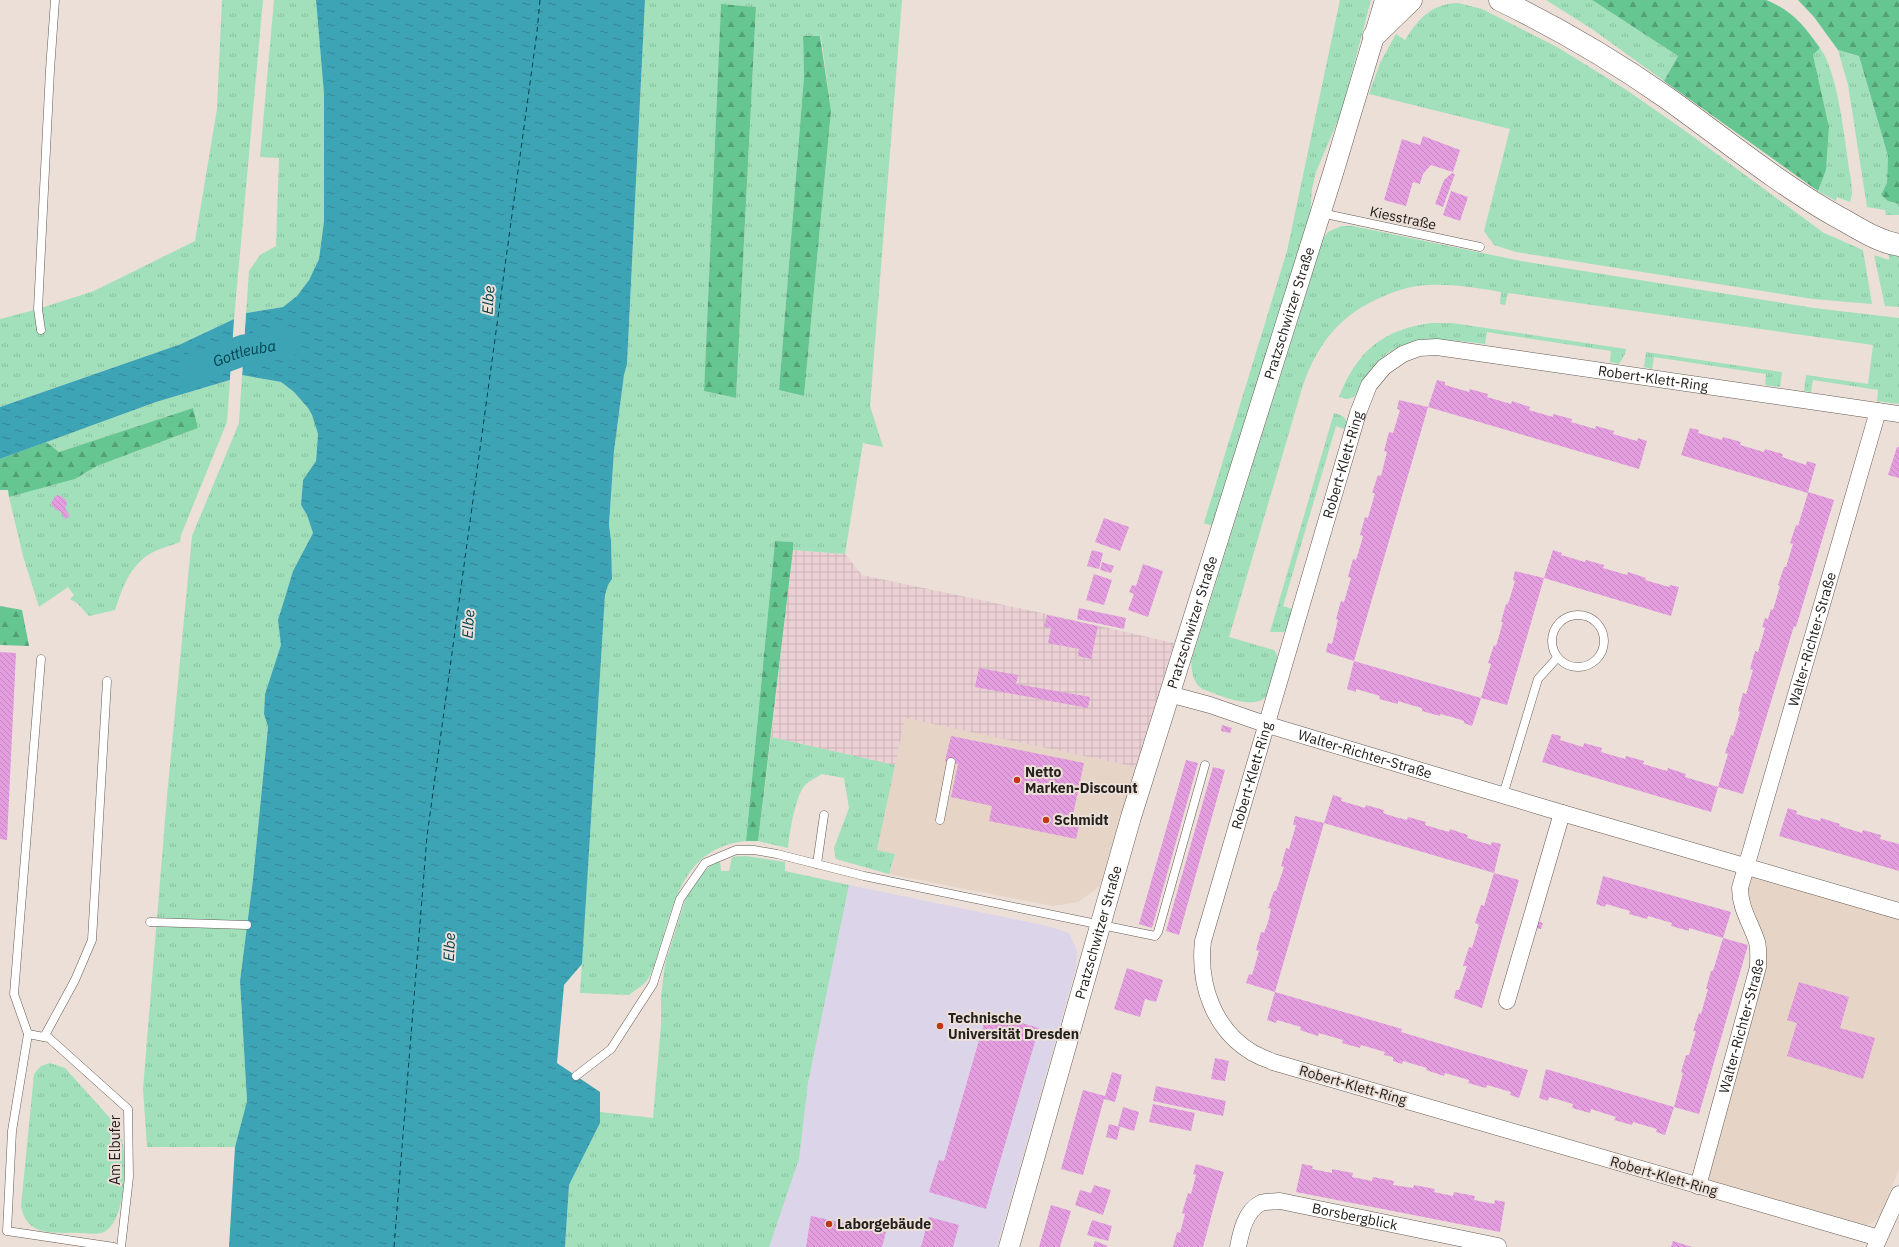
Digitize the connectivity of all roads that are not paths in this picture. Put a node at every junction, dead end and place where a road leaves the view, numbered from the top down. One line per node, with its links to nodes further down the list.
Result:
1 (55, 0): 9 (lane)
2 (1385, 0): 5 (street, Pratzschwitzer Straße)
3 (1411, 0): 5 (highway)
4 (1500, 0): 7 (highway)
5 (1374, 36): 6 (street, Pratzschwitzer Straße)
6 (1320, 213): 8 (lane, Kiesstraße); 15 (street, Pratzschwitzer Straße)
7 (1893, 237)
8 (1480, 247)
9 (41, 330)
10 (1878, 411): 11 (street, Robert-Klett-Ring); 16 (street, Robert-Klett-Ring); 24 (street, Walter-Richter-Straße)
11 (1899, 414)
12 (1557, 658): 12 (lane); 19 (lane)
13 (40, 659): 30 (lane)
14 (107, 681): 31 (lane)
15 (1169, 694): 16 (street, Walter-Richter-Straße); 27 (street, Pratzschwitzer Straße)
16 (1268, 725): 19 (street, Walter-Richter-Straße); 33 (street, Robert-Klett-Ring)
17 (951, 762): 22 (lane)
18 (1205, 765): 27 (lane)
19 (1503, 796): 20 (street, Walter-Richter-Straße)
20 (1562, 813): 24 (street, Walter-Richter-Straße); 29 (street)
21 (824, 815): 23 (lane)
22 (940, 820)
23 (817, 864): 27 (lane); 32 (lane)
24 (1746, 867): 25 (street, Walter-Richter-Straße); 33 (street, Walter-Richter-Straße)
25 (1899, 911)
26 (150, 922): 28 (lane)
27 (1100, 924): 39 (street, Pratzschwitzer Straße)
28 (247, 925)
29 (1507, 1001)
30 (28, 1034): 31 (lane, Am Elbufer); 37 (lane)
31 (44, 1037): 38 (lane, Am Elbufer)
32 (576, 1076)
33 (1698, 1186): 35 (street, Robert-Klett-Ring)
34 (1899, 1194): 35 (street)
35 (1877, 1243)
36 (1498, 1246): 40 (street, Borsbergblick)
37 (114, 1247)
38 (121, 1247)
39 (1009, 1247)
40 (1238, 1247)

